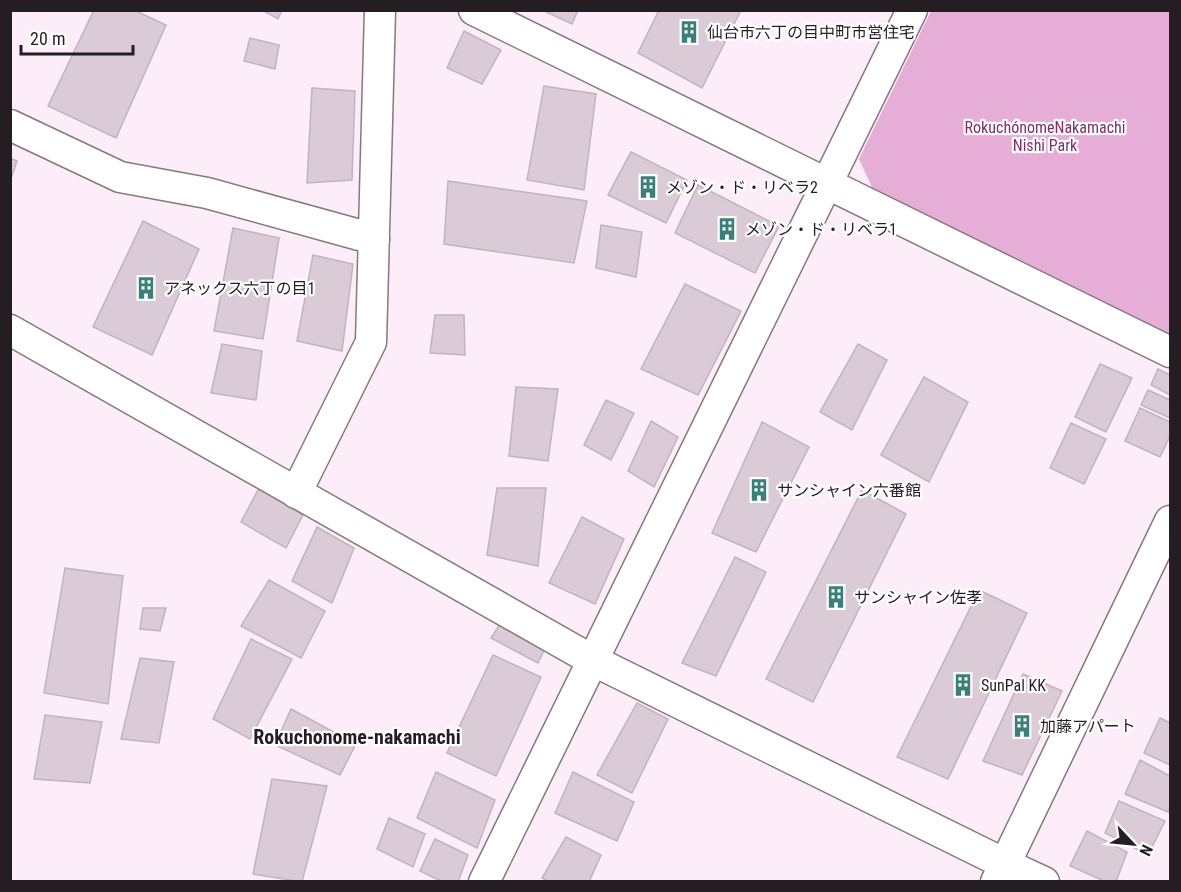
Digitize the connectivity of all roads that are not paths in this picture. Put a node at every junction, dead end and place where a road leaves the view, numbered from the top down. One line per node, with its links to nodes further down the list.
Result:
1 (381, 10): 6 (street)
2 (474, 10): 5 (street)
3 (912, 10): 5 (street)
4 (10, 125): 6 (street)
5 (827, 183): 8 (street); 11 (street)
6 (374, 239): 9 (street)
7 (10, 330): 9 (street)
8 (1170, 352)
9 (296, 493): 11 (street)
10 (1170, 521): 12 (street)
11 (592, 660): 12 (street); 13 (street)
12 (1000, 873): 14 (street)
13 (483, 882)
14 (1044, 882)

